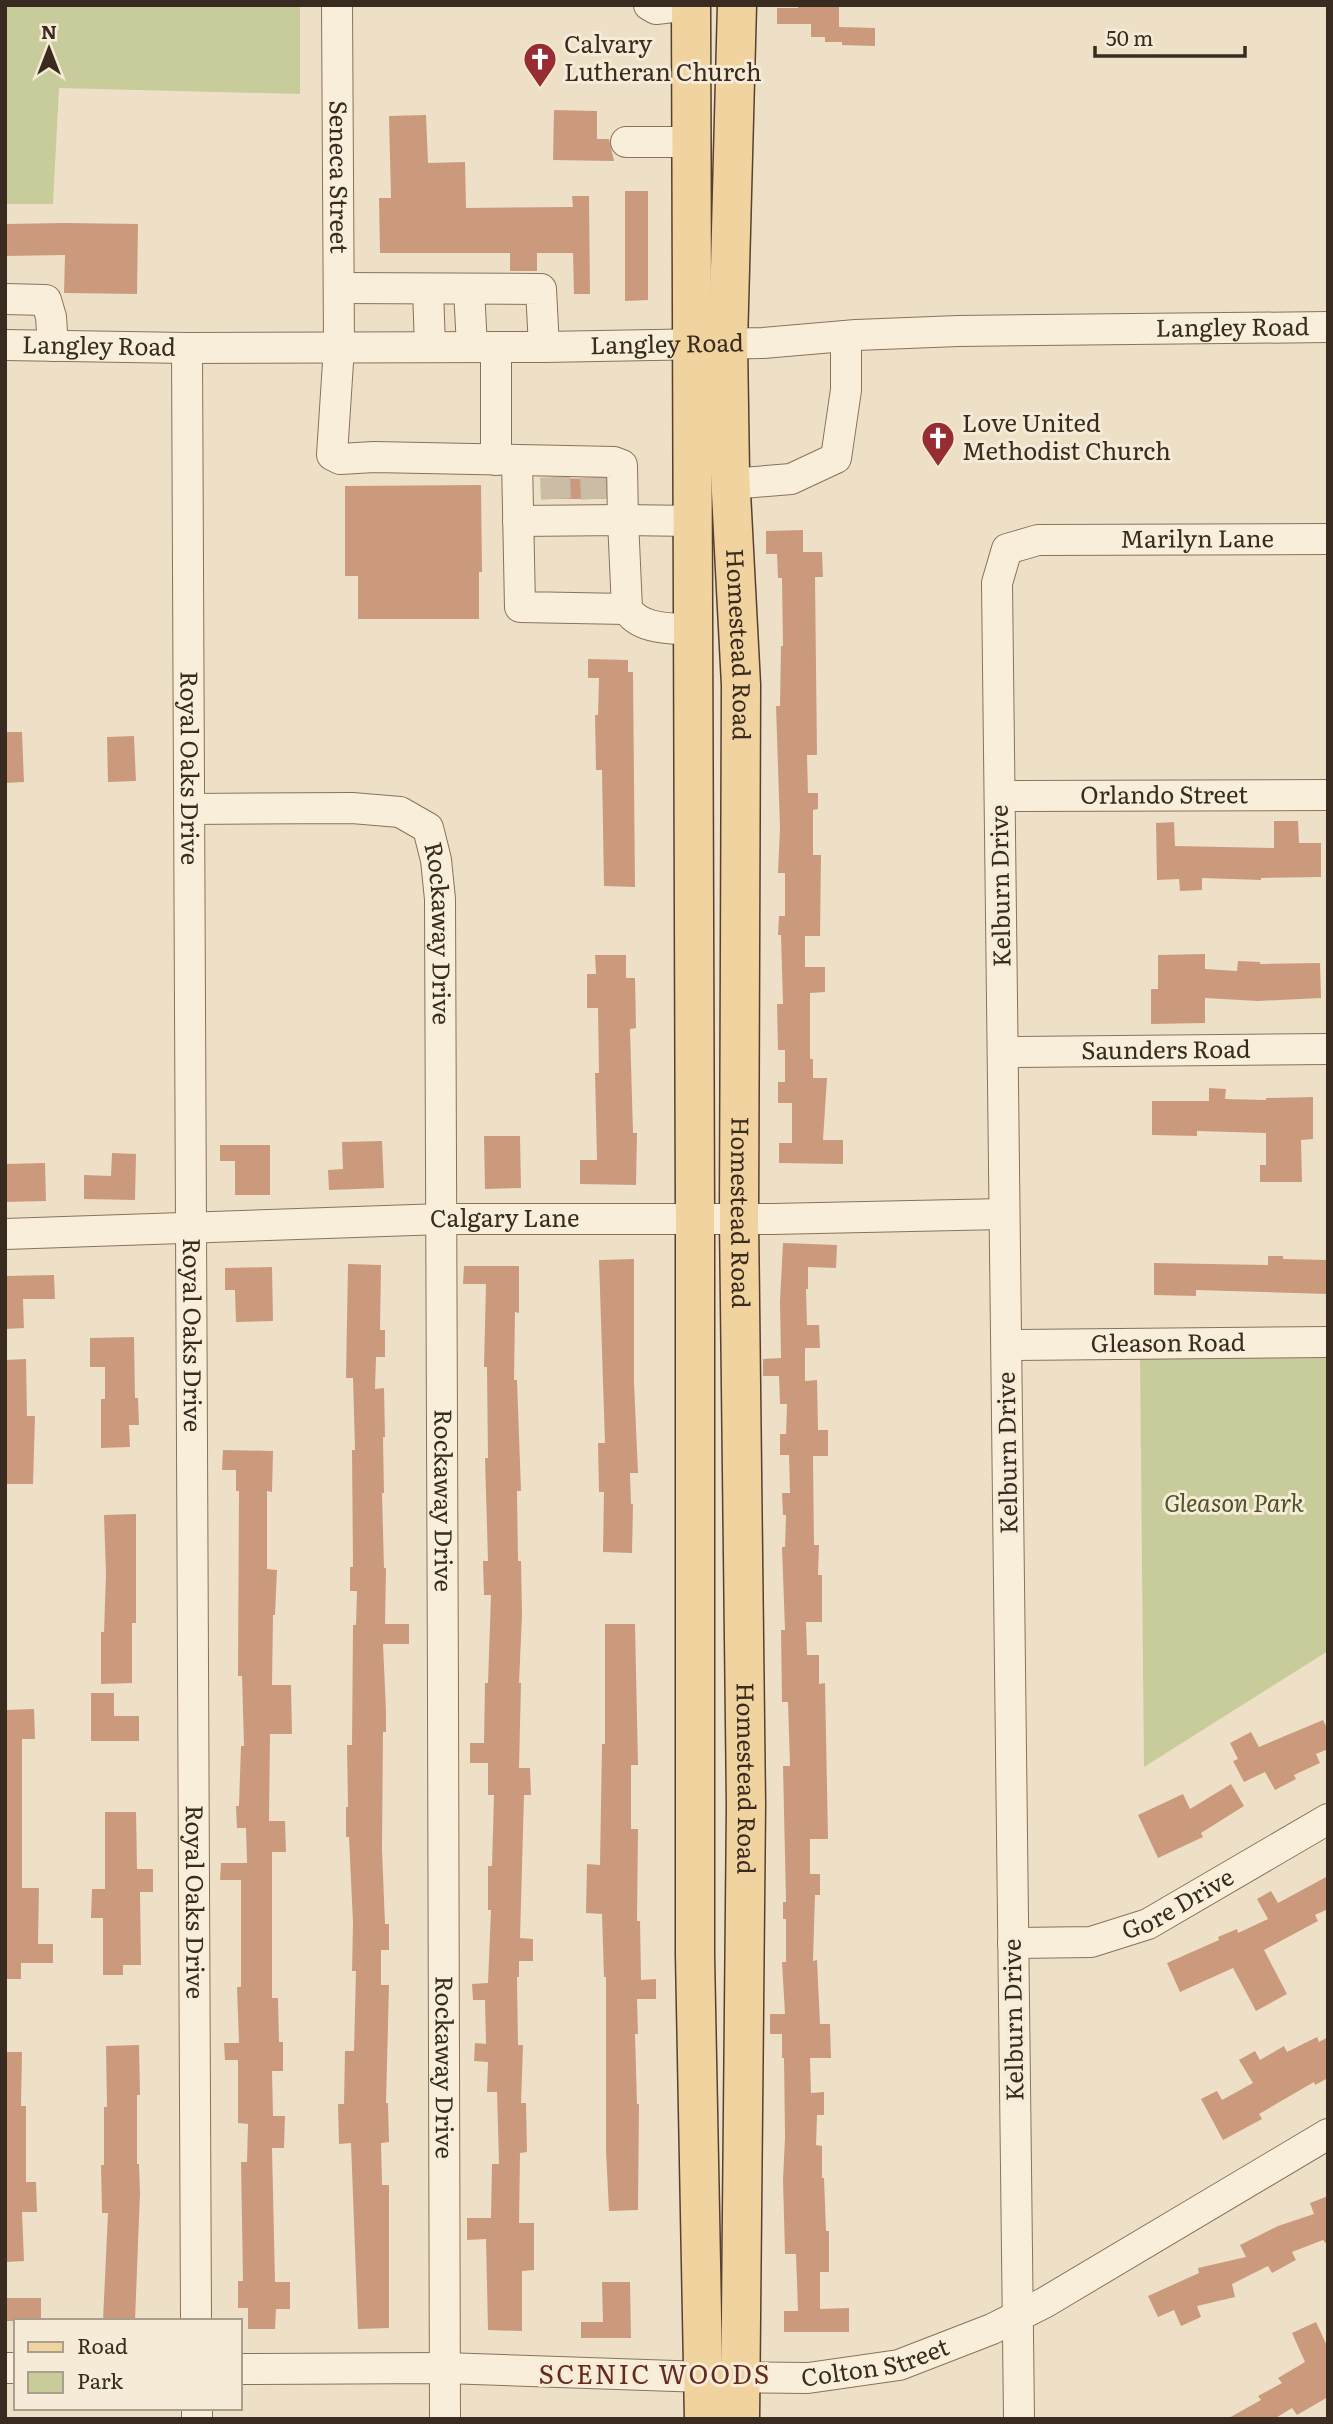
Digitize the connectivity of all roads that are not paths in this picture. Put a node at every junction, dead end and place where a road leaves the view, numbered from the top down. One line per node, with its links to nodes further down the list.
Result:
1 (337, 5): 7 (street, Seneca Street)
2 (649, 5): 3 (street)
3 (690, 5): 6 (main road, Homestead Road)
4 (737, 5): 13 (main road, Homestead Road)
5 (626, 142): 6 (street)
6 (691, 142): 13 (main road, Homestead Road)
7 (339, 288): 8 (street); 16 (street, Seneca Street)
8 (428, 289): 9 (street); 17 (street)
9 (469, 289): 18 (street); 19 (street)
10 (5, 299): 15 (street)
11 (1328, 327): 12 (street, Langley Road)
12 (846, 336): 13 (street, Langley Road); 22 (street)
13 (710, 344): 19 (street, Langley Road); 22 (main road, Homestead Road); 26 (main road, Homestead Road)
14 (5, 345): 15 (street, Langley Road)
15 (53, 346): 20 (street, Langley Road)
16 (339, 347): 17 (street, Langley Road); 20 (street, Langley Road); 21 (street, Seneca Street)
17 (430, 347): 18 (street, Langley Road)
18 (484, 347): 19 (street, Langley Road); 21 (street)
19 (544, 347)
20 (187, 348): 35 (street, Royal Oaks Drive)
21 (506, 460): 23 (street); 25 (street)
22 (730, 484): 32 (main road, Homestead Road)
23 (556, 489): 24 (street); 24 (street); 25 (street)
24 (601, 496): 26 (street); 29 (street)
25 (518, 521): 29 (street)
26 (693, 521): 30 (main road, Homestead Road)
27 (1328, 538): 28 (street, Marilyn Lane)
28 (1066, 540): 34 (street, Kelburn Drive)
29 (626, 610): 30 (street)
30 (693, 630): 31 (main road, Homestead Road)
31 (693, 683): 32 (main road); 37 (main road, Homestead Road)
32 (741, 684): 36 (main road, Homestead Road)
33 (1328, 795): 34 (street, Orlando Street)
34 (1000, 796): 39 (street, Kelburn Drive)
35 (189, 809): 41 (street, Rockaway Drive); 44 (street, Royal Oaks Drive)
36 (741, 887): 37 (main road); 43 (main road, Homestead Road)
37 (694, 889): 42 (main road, Homestead Road)
38 (1328, 1049): 39 (street, Saunders Road)
39 (1003, 1052): 40 (street, Kelburn Drive)
40 (1004, 1214): 43 (street, Calgary Lane); 47 (street, Kelburn Drive)
41 (443, 1219): 42 (street, Calgary Lane); 44 (street, Calgary Lane); 59 (street, Rockaway Drive)
42 (695, 1219): 43 (street, Calgary Lane); 49 (main road, Homestead Road)
43 (739, 1219): 48 (main road, Homestead Road)
44 (191, 1226): 45 (street, Calgary Lane); 58 (street, Royal Oaks Drive)
45 (5, 1234)
46 (1328, 1342): 47 (street, Gleason Road)
47 (1007, 1345): 53 (street, Kelburn Drive)
48 (744, 1546): 49 (main road); 50 (main road, Homestead Road)
49 (695, 1547): 51 (main road, Homestead Road)
50 (746, 1805): 51 (main road); 55 (main road, Homestead Road)
51 (695, 1806): 54 (main road, Homestead Road)
52 (1328, 1819): 53 (street, Gore Drive)
53 (1013, 1943): 57 (street, Kelburn Drive)
54 (697, 2062): 55 (main road); 61 (main road, Homestead Road)
55 (743, 2062): 61 (main road, Homestead Road)
56 (1328, 2134): 57 (street, Colton Street)
57 (1018, 2316): 61 (street, Colton Street); 65 (street, Kelburn Drive)
58 (196, 2319)
59 (444, 2368): 60 (street, Colton Street); 61 (street, Colton Street); 62 (street, Rockaway Drive)
60 (242, 2369)
61 (722, 2376): 63 (main road, Homestead Road); 64 (main road, Homestead Road)
62 (445, 2419)
63 (704, 2419)
64 (740, 2419)
65 (1019, 2419)

